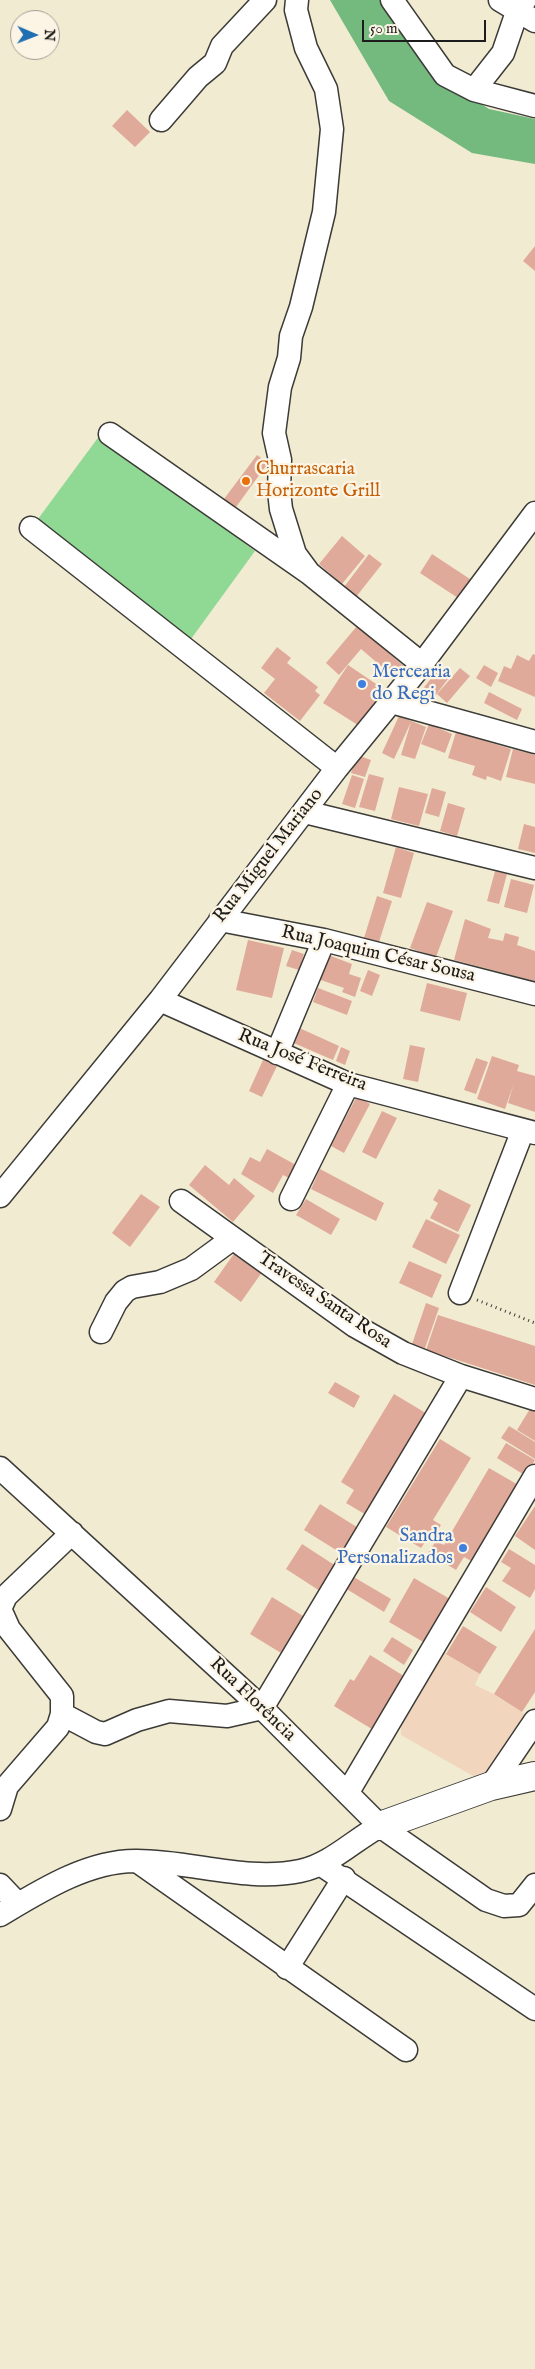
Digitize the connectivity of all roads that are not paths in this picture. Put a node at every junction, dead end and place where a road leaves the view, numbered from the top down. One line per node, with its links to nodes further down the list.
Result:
1 (265, 0): 7 (street)
2 (296, 0): 11 (street)
3 (392, 0): 5 (street)
4 (519, 8): 5 (street)
5 (474, 90): 6 (street)
6 (535, 106)
7 (161, 120)
8 (110, 434): 11 (street)
9 (535, 513): 12 (street, Rua Miguel Mariano)
10 (31, 528): 15 (street)
11 (309, 572): 12 (street)
12 (422, 664): 13 (street, Rua Miguel Mariano)
13 (391, 702): 14 (street); 15 (street, Rua Miguel Mariano)
14 (531, 735)
15 (337, 768): 16 (street, Rua Miguel Mariano)
16 (305, 812): 17 (street); 18 (street, Rua Miguel Mariano)
17 (535, 868)
18 (220, 920): 19 (street, Rua Joaquim César Sousa); 21 (street, Rua Miguel Mariano)
19 (324, 940): 20 (street, Rua Joaquim César Sousa); 22 (street)
20 (535, 994)
21 (160, 1000): 22 (street, Rua José Ferreira); 25 (street, Rua Miguel Mariano)
22 (277, 1053): 23 (street, Rua José Ferreira)
23 (348, 1084): 24 (street, Rua José Ferreira); 26 (street)
24 (529, 1131): 29 (street)
25 (0, 1196)
26 (291, 1199)
27 (181, 1201): 28 (street, Travessa Santa Rosa)
28 (232, 1239): 30 (street); 31 (street, Travessa Santa Rosa)
29 (460, 1292)
30 (101, 1332)
31 (461, 1376): 32 (street, Travessa Santa Rosa); 37 (street)
32 (535, 1399)
33 (0, 1468): 35 (street, Rua Florência)
34 (535, 1476): 42 (street)
35 (72, 1533): 36 (street); 37 (street, Rua Florência)
36 (0, 1609): 38 (street)
37 (262, 1708): 38 (street); 42 (street, Rua Florência)
38 (62, 1714): 43 (street)
39 (535, 1721): 41 (street)
40 (535, 1776): 41 (main road)
41 (491, 1786): 44 (main road)
42 (348, 1792): 44 (street, Rua Florência)
43 (0, 1809)
44 (380, 1826): 46 (street); 49 (street, Rua Florência)
45 (136, 1860): 46 (street); 50 (street); 51 (street)
46 (320, 1864): 47 (street)
47 (344, 1878): 51 (street); 52 (street)
48 (0, 1885): 50 (street)
49 (535, 1885)
50 (9, 1909)
51 (287, 1968): 53 (street)
52 (535, 2009)
53 (406, 2050)

